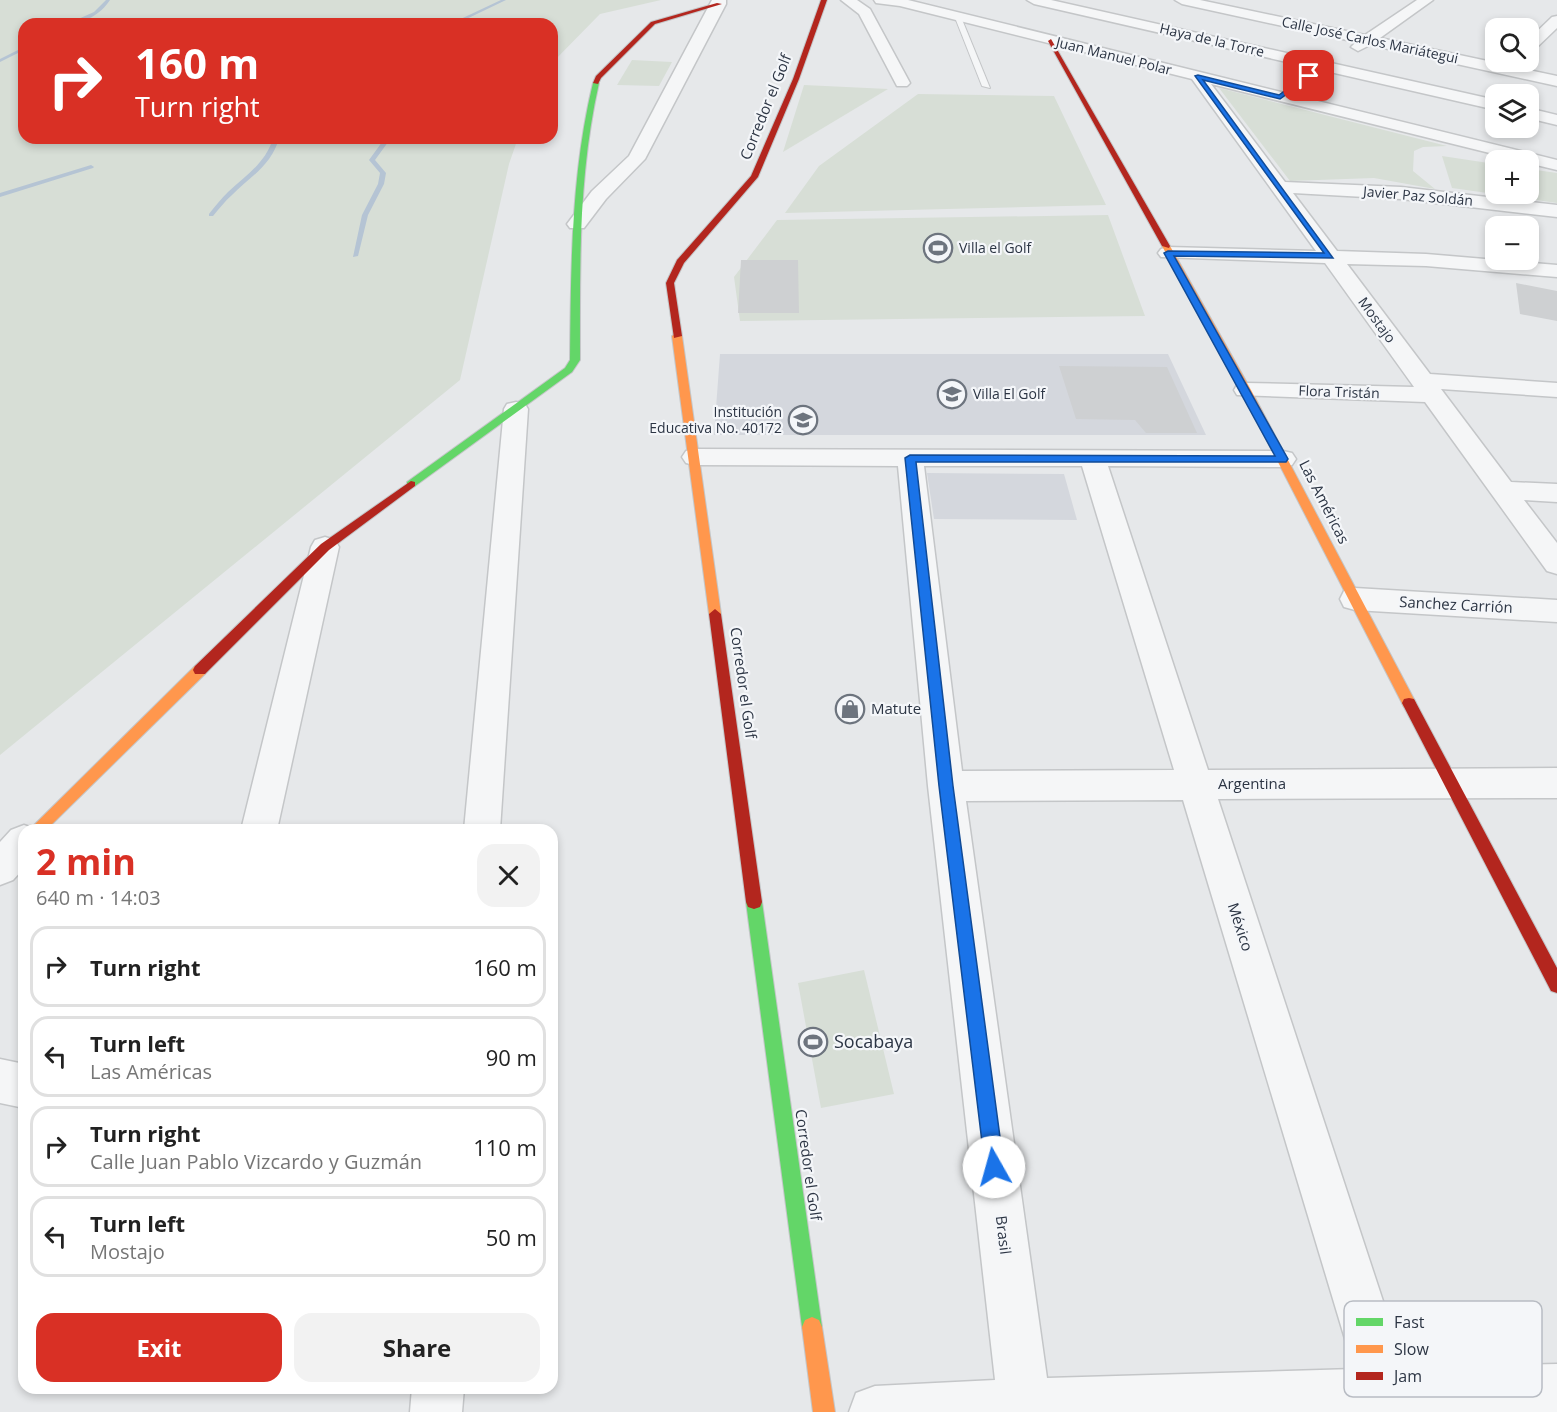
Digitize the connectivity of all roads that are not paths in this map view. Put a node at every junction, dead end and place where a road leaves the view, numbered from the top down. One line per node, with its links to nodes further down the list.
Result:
1 (824, 0): 39 (street, Corredor el Golf)
2 (848, 0): 22 (street)
3 (881, 0): 12 (street, Juan Manuel Polar)
4 (1034, 0): 11 (street, Haya de la Torre)
5 (1182, 0): 10 (street, Calle José Carlos Mariátegui)
6 (1426, 0): 15 (street)
7 (719, 2): 31 (street); 31 (street)
8 (1260, 4): 10 (street)
9 (1118, 5): 11 (street)
10 (1245, 13): 15 (street, Calle José Carlos Mariátegui)
11 (1099, 15): 16 (street); 18 (street, Haya de la Torre)
12 (957, 17): 16 (street, Juan Manuel Polar); 23 (lane)
13 (1557, 20): 14 (street)
14 (1550, 32)
15 (1370, 40): 17 (street, Calle José Carlos Mariátegui); 18 (street)
16 (1051, 41): 20 (street, Juan Manuel Polar); 32 (street, Las Américas)
17 (1485, 61)
18 (1324, 65): 24 (street); 25 (street, Haya de la Torre)
19 (1530, 72): 21 (street, Calle José Carlos Mariátegui)
20 (1198, 76): 24 (street, Juan Manuel Polar); 29 (street, Mostajo)
21 (1557, 81)
22 (902, 83)
23 (987, 86)
24 (1280, 97): 28 (street, Juan Manuel Polar)
25 (1485, 102)
26 (1539, 116): 27 (street)
27 (1557, 120)
28 (1557, 165)
29 (1280, 188): 30 (street, Javier Paz Soldán); 33 (street, Mostajo)
30 (1557, 211)
31 (577, 224): 38 (street)
32 (1168, 253): 33 (street); 36 (street, Las Américas)
33 (1330, 256): 34 (street); 35 (street, Mostajo)
34 (1557, 271)
35 (1428, 388): 36 (street, Flora Tristán); 37 (street, Flora Tristán); 43 (street, Mostajo)
36 (1246, 390): 42 (street, Las Américas)
37 (1557, 390)
38 (516, 409): 45 (street); 55 (street)
39 (695, 457): 40 (street); 68 (street, Corredor el Golf)
40 (910, 458): 41 (street); 52 (street, Brasil)
41 (1093, 459): 42 (street); 51 (street, México)
42 (1283, 459): 47 (street, Las Américas)
43 (1502, 490): 44 (street); 46 (street, Mostajo)
44 (1557, 493)
45 (325, 548): 53 (street); 54 (street)
46 (1557, 564)
47 (1355, 599): 48 (street, Sanchez Carrión); 49 (street, Las Américas)
48 (1557, 611)
49 (1451, 783): 50 (street, Argentina); 51 (street, Argentina); 58 (street, Las Américas)
50 (1557, 783)
51 (1196, 785): 52 (street, Argentina); 61 (street, México)
52 (946, 786): 66 (street, Brasil)
53 (42, 824)
54 (260, 824)
55 (482, 824)
56 (18, 848): 57 (street)
57 (0, 868)
58 (1557, 985)
59 (0, 1081): 60 (street)
60 (18, 1085)
61 (1358, 1301)
62 (1542, 1390): 63 (street)
63 (1557, 1390)
64 (438, 1394): 67 (street)
65 (1344, 1396): 66 (street)
66 (1024, 1405): 69 (street)
67 (436, 1412)
68 (824, 1412)
69 (876, 1412)

